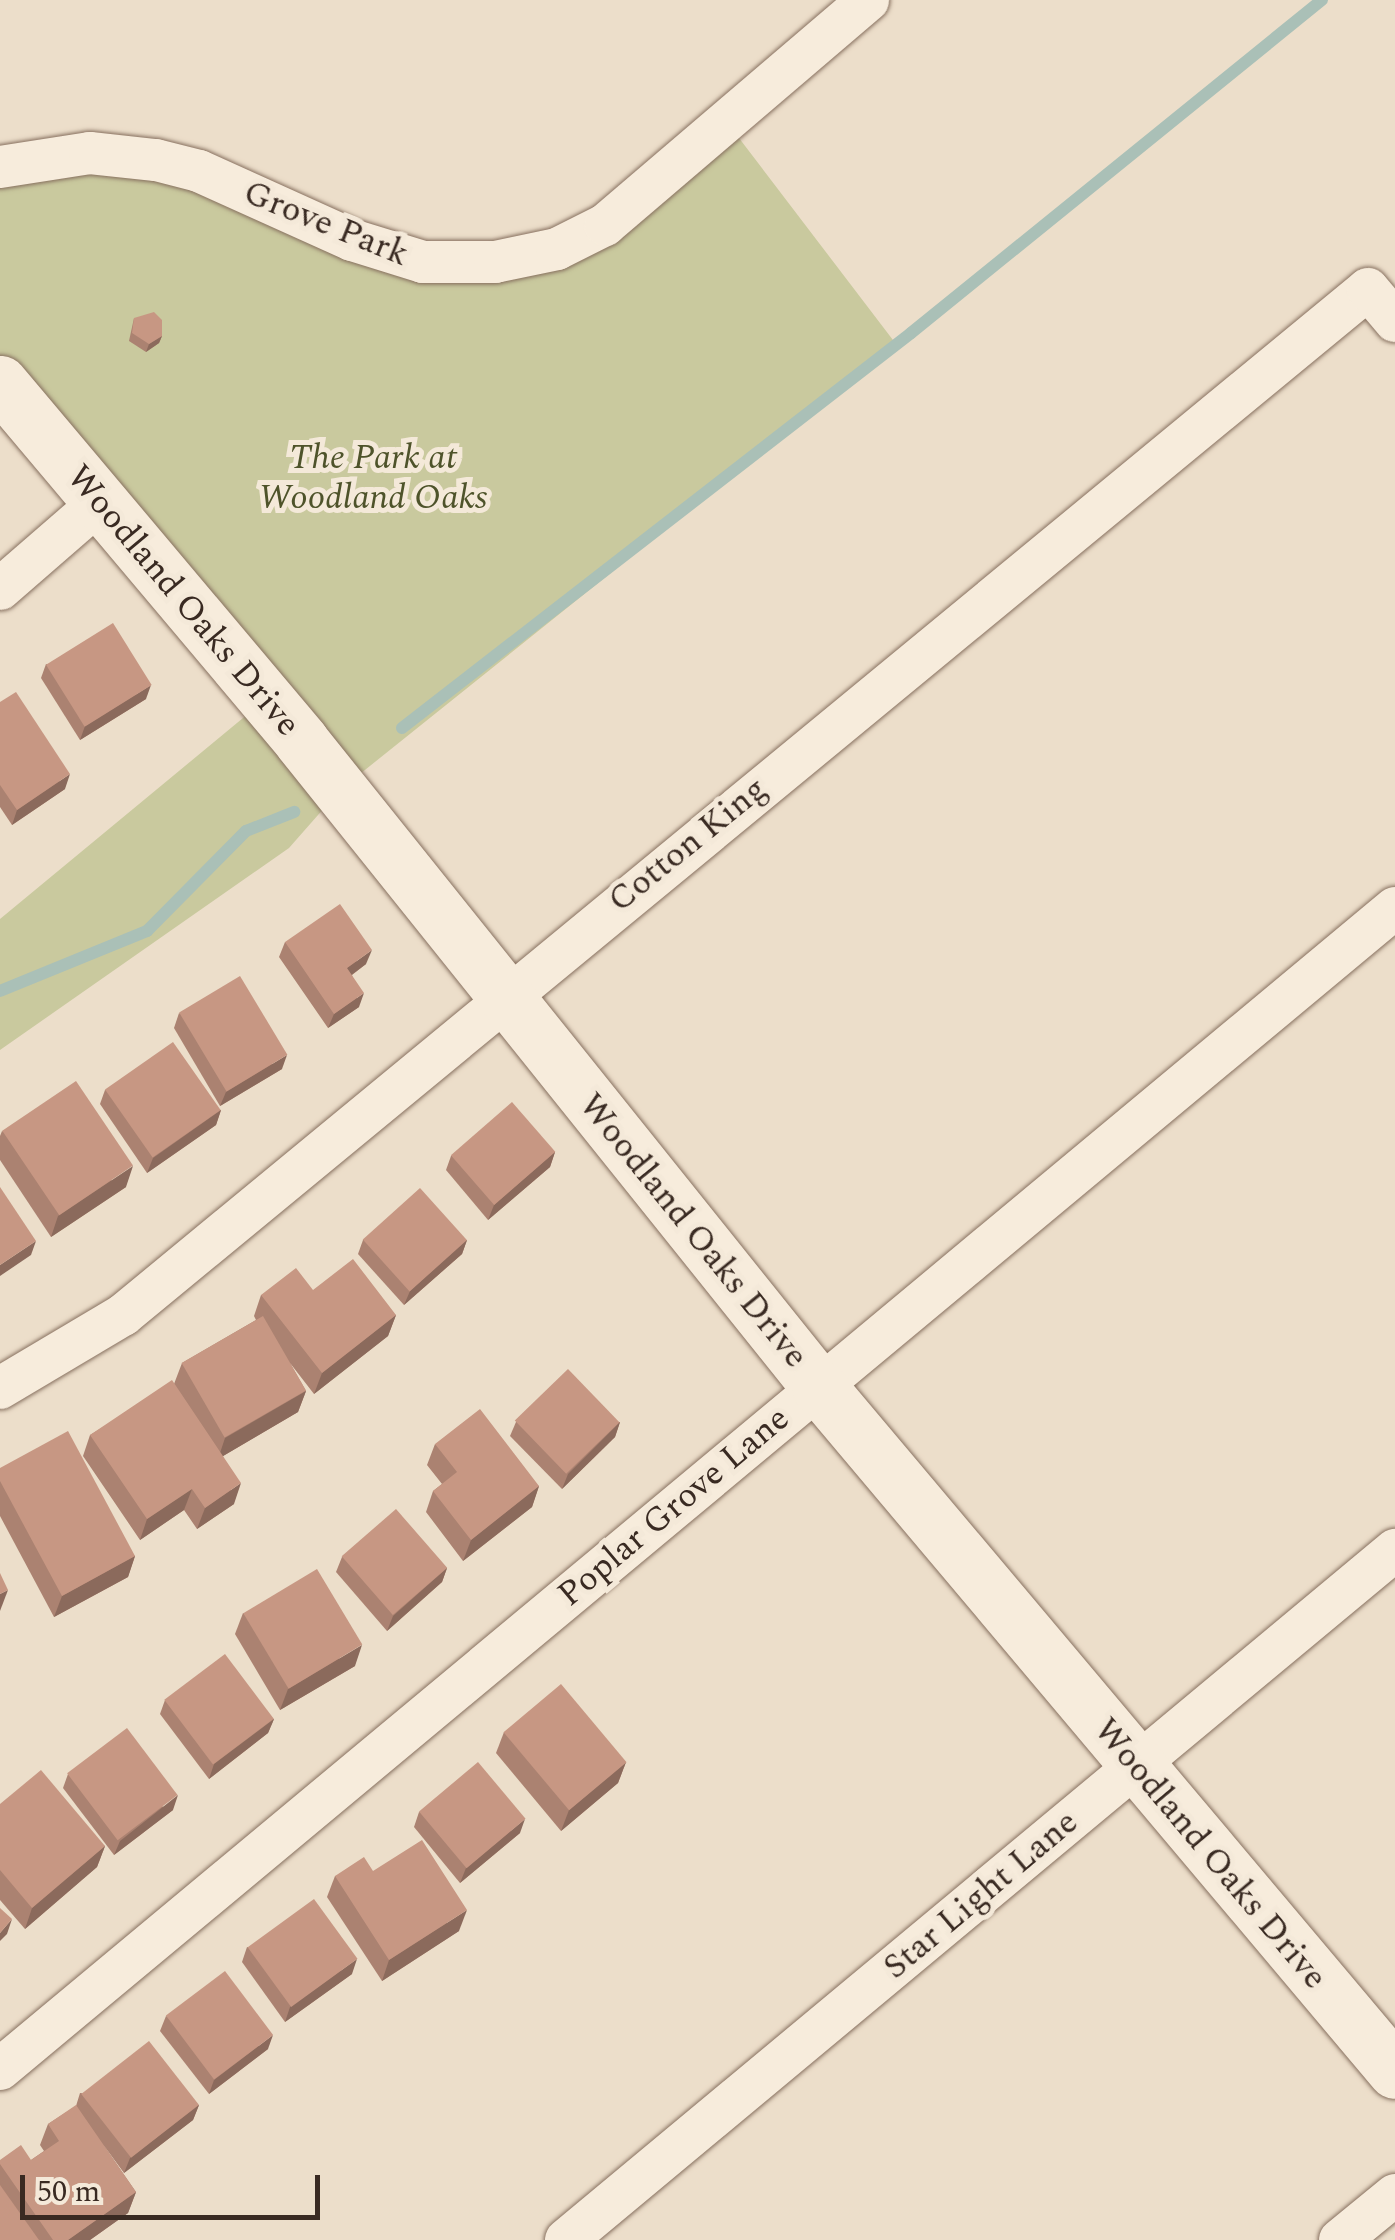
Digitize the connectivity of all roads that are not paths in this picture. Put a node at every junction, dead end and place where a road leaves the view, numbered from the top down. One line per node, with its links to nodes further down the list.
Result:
1 (868, 0): 2 (street, Grove Park)
2 (824, 14): 3 (street, Grove Park)
3 (0, 168)
4 (1395, 321): 9 (street, Cotton King)
5 (0, 383): 6 (street, Woodland Oaks Drive)
6 (98, 503): 7 (street); 9 (street, Woodland Oaks Drive)
7 (0, 589)
8 (1395, 908): 10 (street, Poplar Grove Lane)
9 (503, 996): 10 (street, Woodland Oaks Drive); 11 (street, Cotton King)
10 (818, 1387): 13 (street, Woodland Oaks Drive); 14 (street, Poplar Grove Lane)
11 (0, 1388)
12 (1395, 1550): 13 (street, Star Light Lane)
13 (1135, 1767): 15 (street, Woodland Oaks Drive); 17 (street, Star Light Lane)
14 (0, 2069)
15 (1395, 2070)
16 (1395, 2195): 18 (street)
17 (566, 2240)
18 (1340, 2240)

